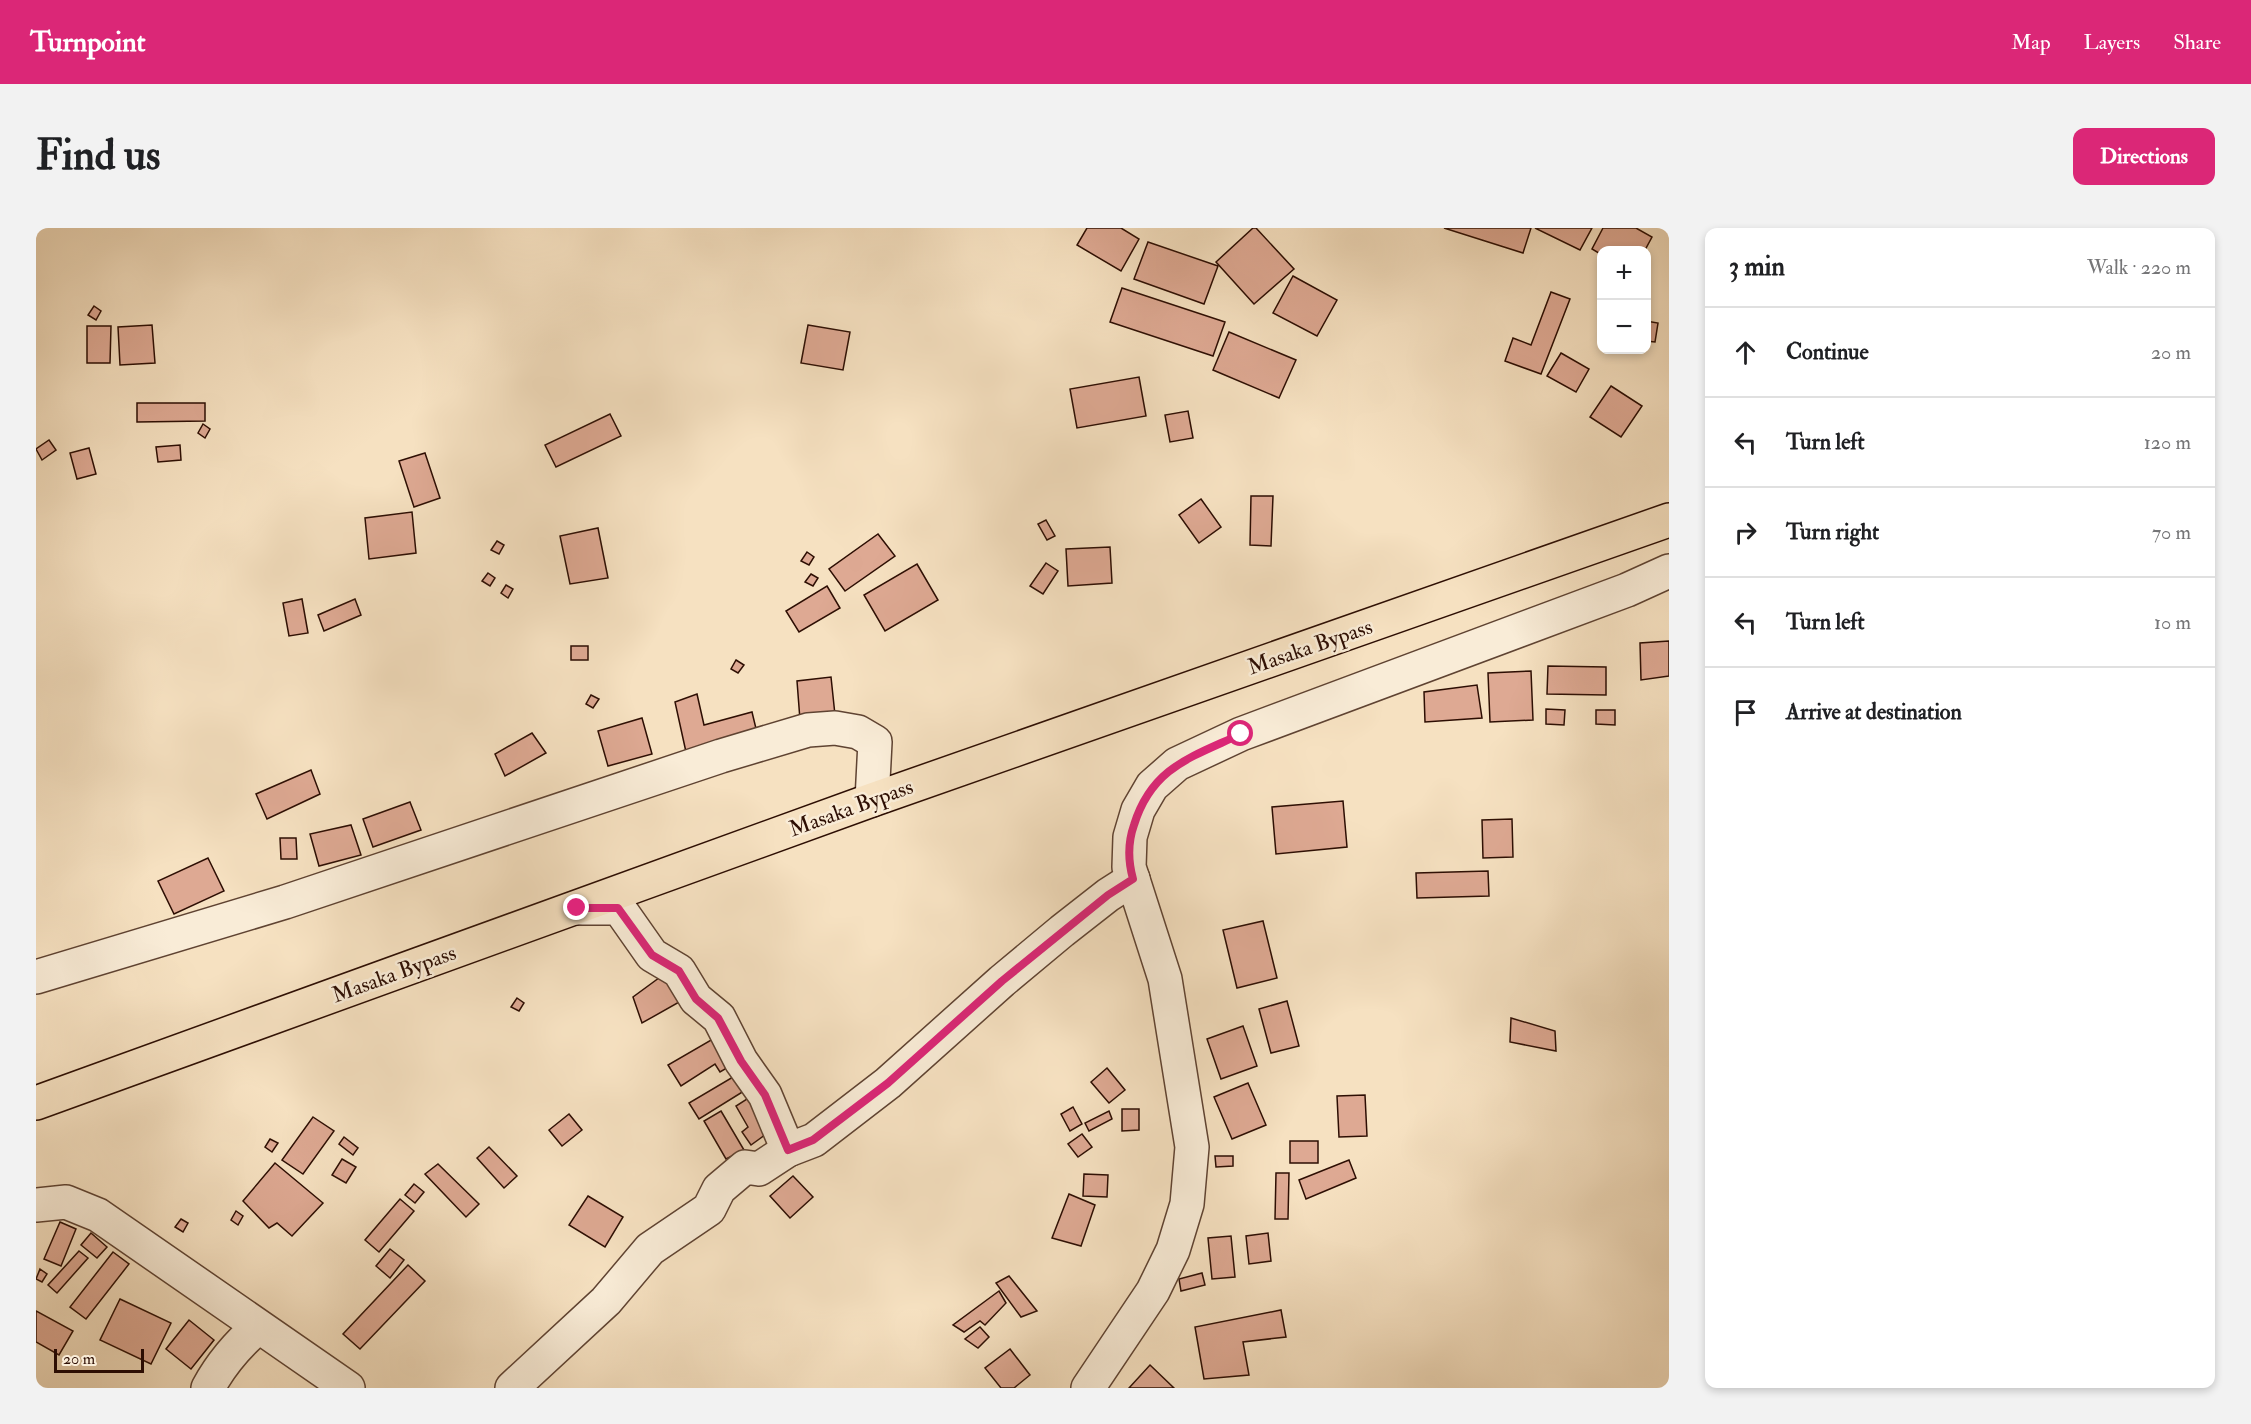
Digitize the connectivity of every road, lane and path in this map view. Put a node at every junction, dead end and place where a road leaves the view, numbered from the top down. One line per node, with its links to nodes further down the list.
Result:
1 (1669, 520): 3 (highway, Masaka Bypass)
2 (1669, 571): 4 (street)
3 (872, 800): 5 (highway, Masaka Bypass); 6 (street)
4 (1133, 879): 8 (street); 14 (street)
5 (577, 908): 7 (highway, Masaka Bypass); 8 (street)
6 (36, 977)
7 (36, 1103)
8 (788, 1150): 13 (street)
9 (36, 1205): 10 (street)
10 (258, 1327): 11 (street); 12 (street)
11 (208, 1388)
12 (348, 1388)
13 (512, 1388)
14 (1088, 1388)

